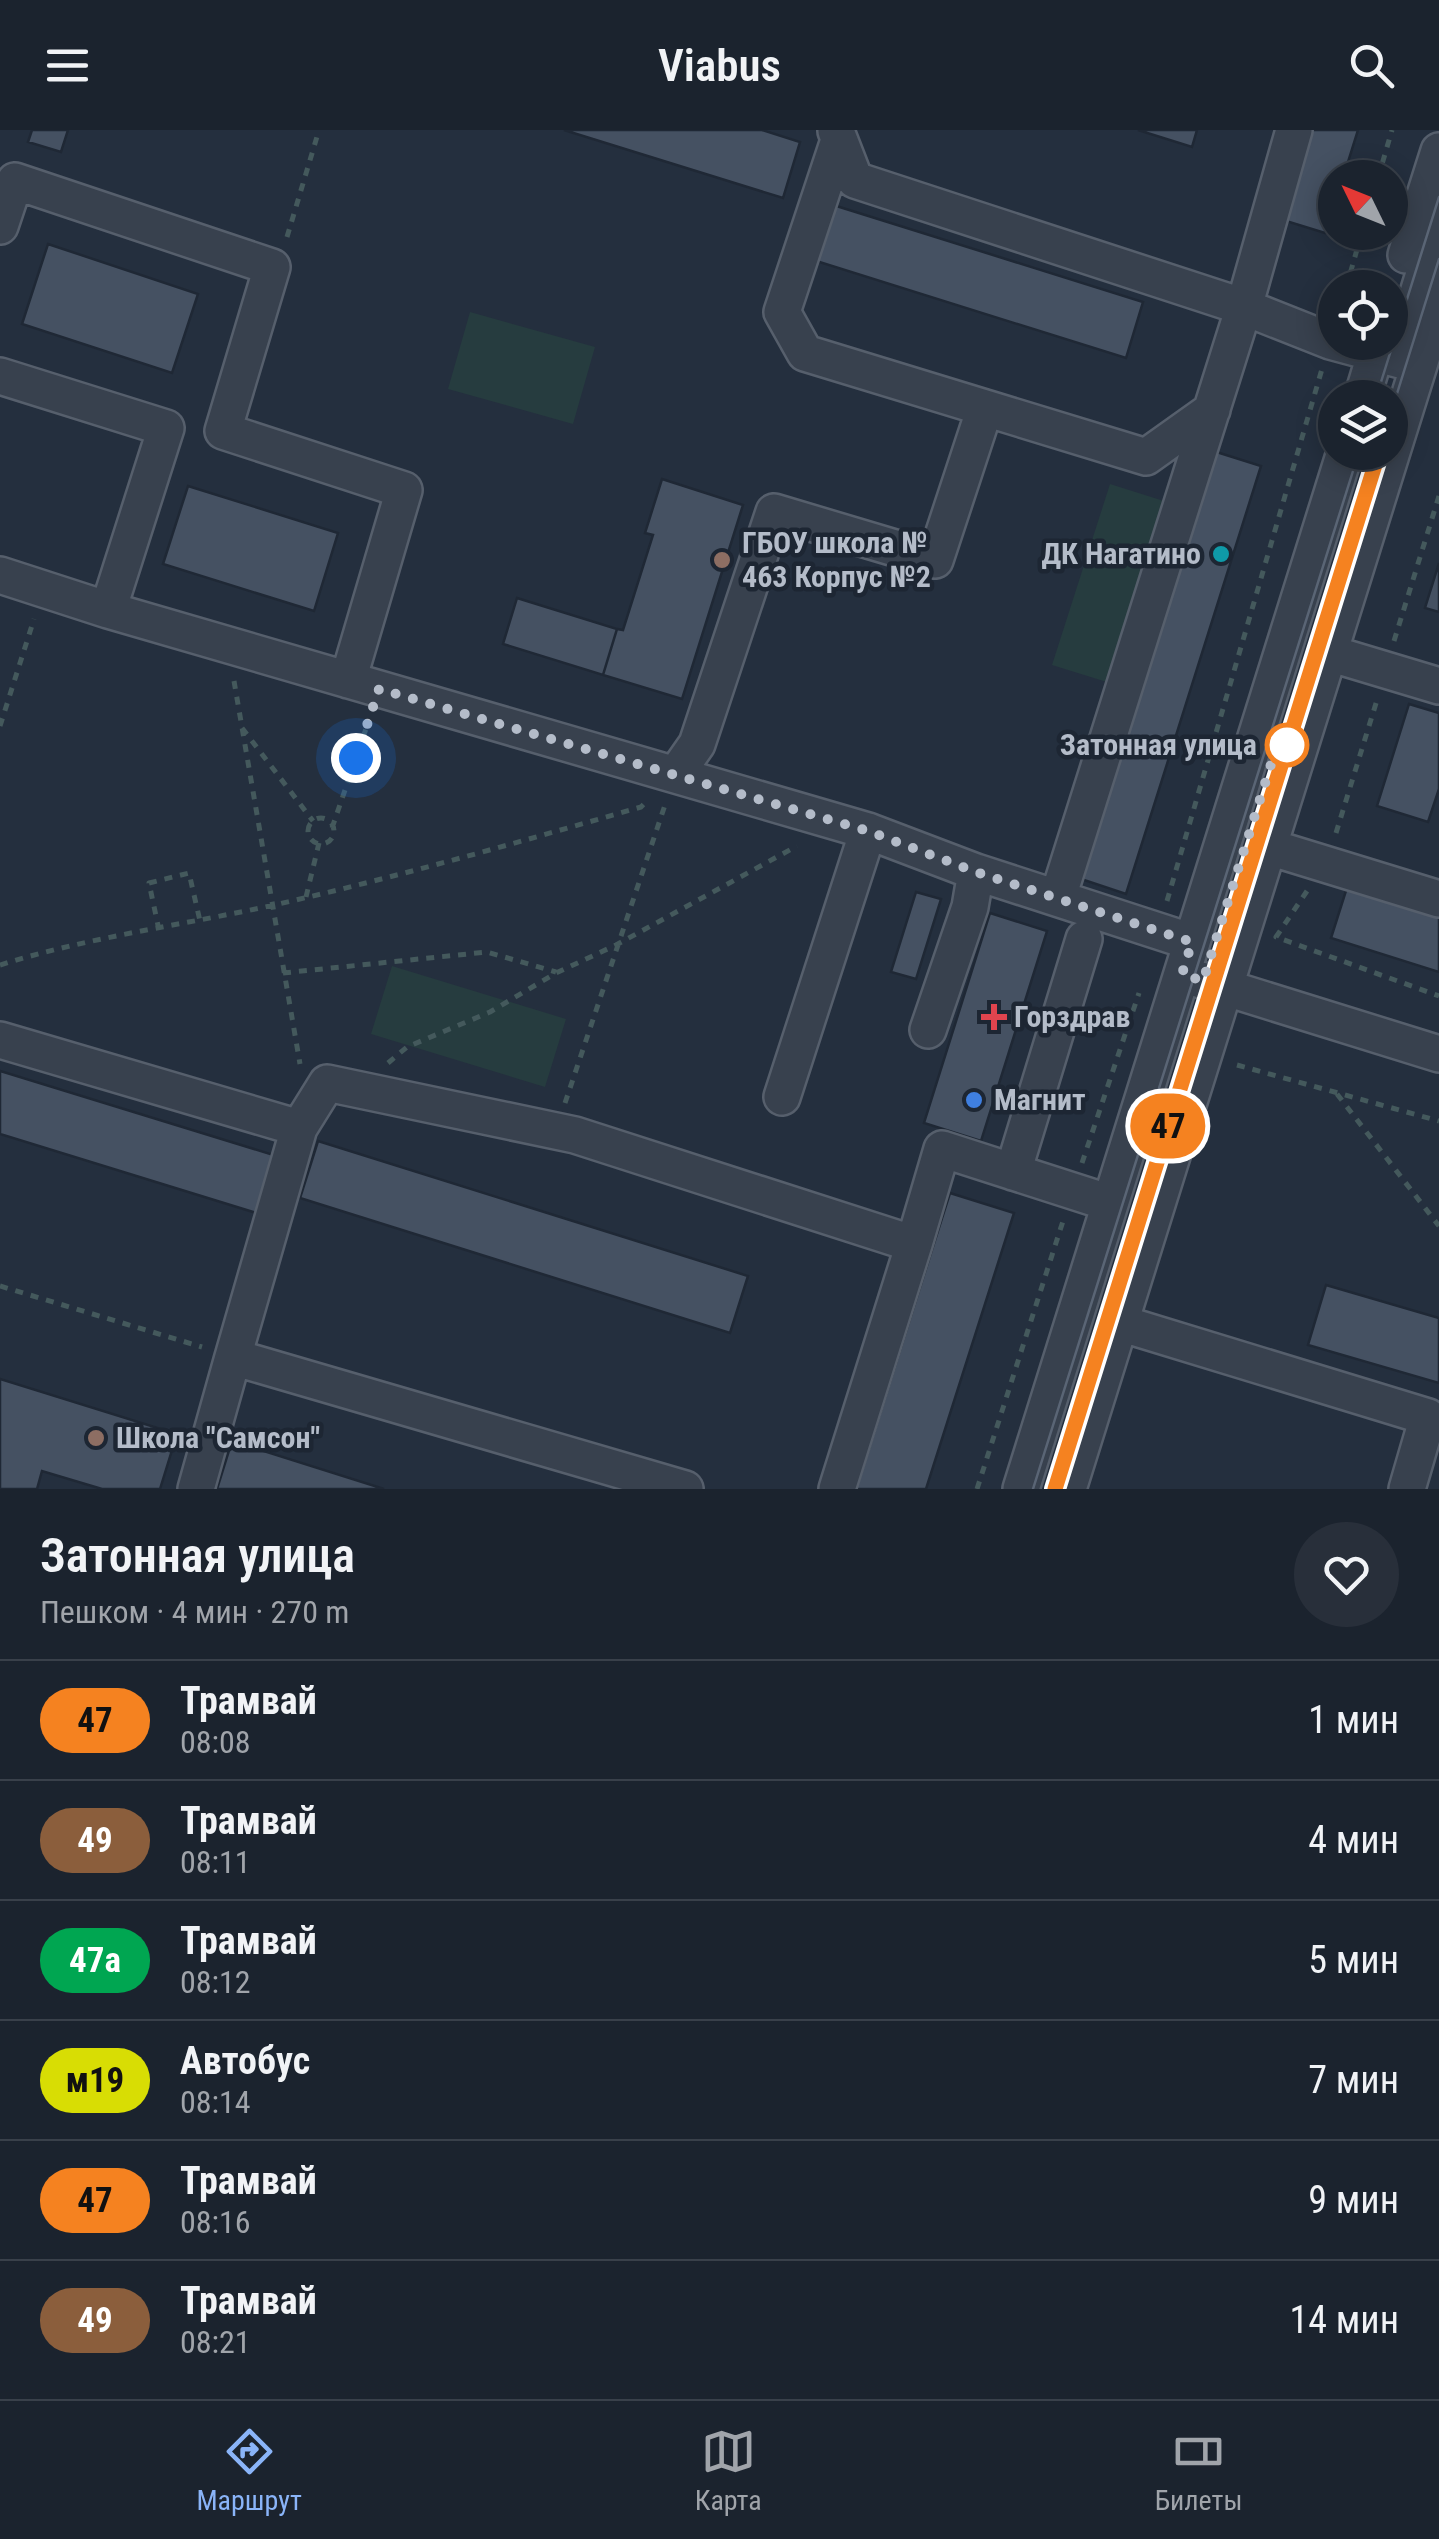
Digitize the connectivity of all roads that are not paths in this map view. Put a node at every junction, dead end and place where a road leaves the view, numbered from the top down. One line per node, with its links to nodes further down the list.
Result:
1 (1294, 130): 8 (street)
2 (838, 135): 8 (street); 14 (street)
3 (1439, 151): 6 (street)
4 (1, 218): 21 (street)
5 (1439, 225): 9 (street)
6 (1402, 270)
7 (1439, 301): 11 (street)
8 (1244, 307): 10 (street); 15 (street)
9 (1408, 313)
10 (1318, 336)
11 (1408, 337)
12 (1392, 360): 20 (street)
13 (0, 376): 19 (street)
14 (985, 408): 15 (street); 23 (street)
15 (1212, 410): 27 (street)
16 (1340, 470): 30 (street)
17 (1362, 470): 30 (street)
18 (0, 574): 19 (street)
19 (108, 610): 21 (street)
20 (1329, 653): 22 (street); 25 (street)
21 (363, 684): 23 (street)
22 (1439, 686)
23 (676, 774): 24 (street)
24 (853, 827): 26 (street); 34 (street)
25 (1269, 846): 28 (street); 30 (street)
26 (976, 872): 27 (street); 31 (street)
27 (1058, 897): 30 (street)
28 (1439, 899)
29 (1084, 938): 36 (street)
30 (1200, 971): 33 (street); 37 (street); 39 (street); 45 (street)
31 (928, 1030)
32 (0, 1040): 35 (street)
33 (1439, 1054)
34 (782, 1097)
35 (298, 1128): 38 (street); 40 (street)
36 (1013, 1172): 37 (street); 38 (street)
37 (1110, 1203): 44 (street)
38 (914, 1244): 43 (street)
39 (1120, 1323): 46 (street); 47 (street)
40 (233, 1358): 41 (street); 42 (street)
41 (196, 1489)
42 (685, 1489)
43 (837, 1489)
44 (1020, 1489)
45 (1044, 1489)
46 (1068, 1489)
47 (1407, 1489)

